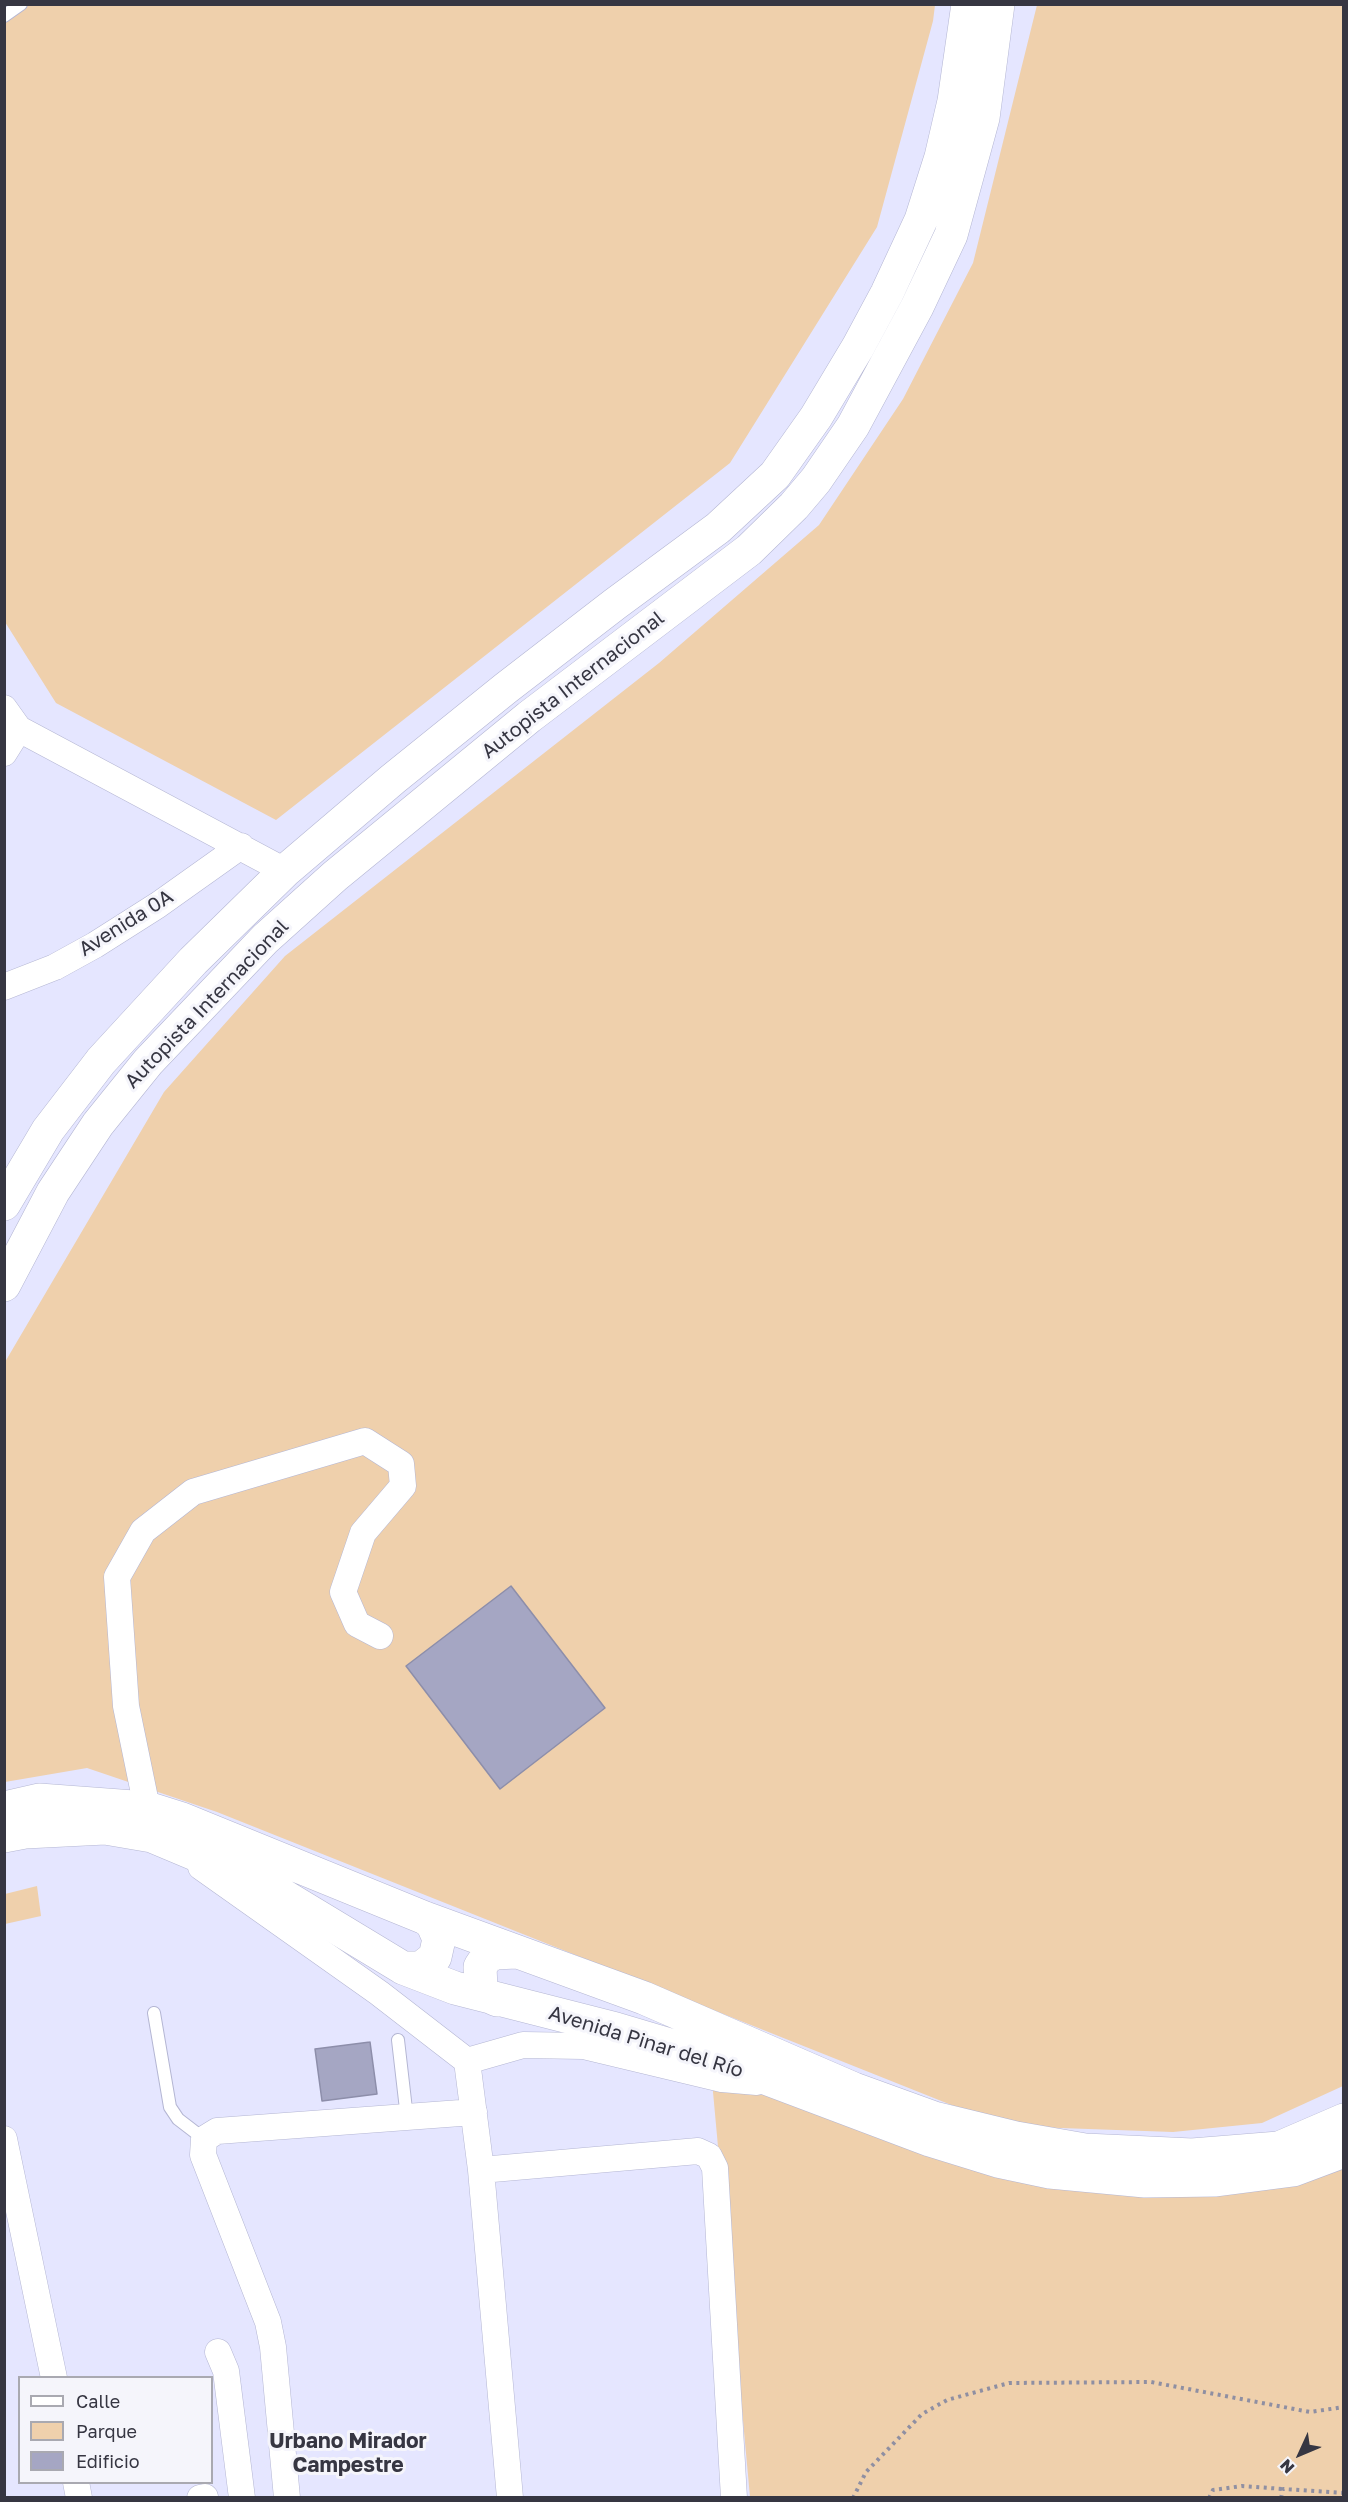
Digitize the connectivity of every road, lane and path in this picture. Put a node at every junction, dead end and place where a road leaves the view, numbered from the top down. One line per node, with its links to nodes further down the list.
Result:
1 (21, 4): 4 (lane)
2 (968, 4): 9 (main road, Autopista Internacional)
3 (998, 4): 12 (main road, Autopista Internacional)
4 (4, 16)
5 (4, 708): 6 (street)
6 (19, 729): 7 (street); 8 (street)
7 (4, 753)
8 (241, 846): 9 (street); 10 (street, Avenida 0A)
9 (285, 871): 11 (main road, Autopista Internacional)
10 (4, 987)
11 (4, 1204)
12 (4, 1285)
13 (380, 1636): 15 (street)
14 (4, 1808): 15 (main road, Avenida Pinar del Río)
15 (149, 1822): 16 (main road, Avenida Pinar del Río); 17 (main road, Avenida Pinar del Río); 19 (main road, Avenida Pinar del Río); 23 (street)
16 (4, 1836)
17 (424, 1918): 18 (main road, Avenida Pinar del Río); 19 (main road)
18 (516, 1952): 20 (main road); 27 (main road, Avenida Pinar del Río)
19 (403, 1968): 20 (main road, Avenida Pinar del Río)
20 (497, 2000): 24 (main road, Avenida Pinar del Río)
21 (154, 2013): 28 (lane)
22 (398, 2040): 26 (lane)
23 (467, 2061): 24 (street); 25 (street)
24 (777, 2083): 30 (main road, Avenida Pinar del Río)
25 (474, 2112): 26 (street); 31 (street)
26 (407, 2118): 28 (street)
27 (1344, 2120)
28 (204, 2139): 38 (street)
29 (6, 2150): 33 (street)
30 (1344, 2151)
31 (481, 2169): 39 (street); 40 (street)
32 (218, 2352): 37 (street)
33 (54, 2376)
34 (1344, 2407): 41 (path)
35 (1283, 2490): 36 (path); 42 (path); 43 (path)
36 (1344, 2493)
37 (242, 2498)
38 (287, 2498)
39 (510, 2498)
40 (734, 2498)
41 (853, 2498)
42 (1209, 2498)
43 (1281, 2498)

